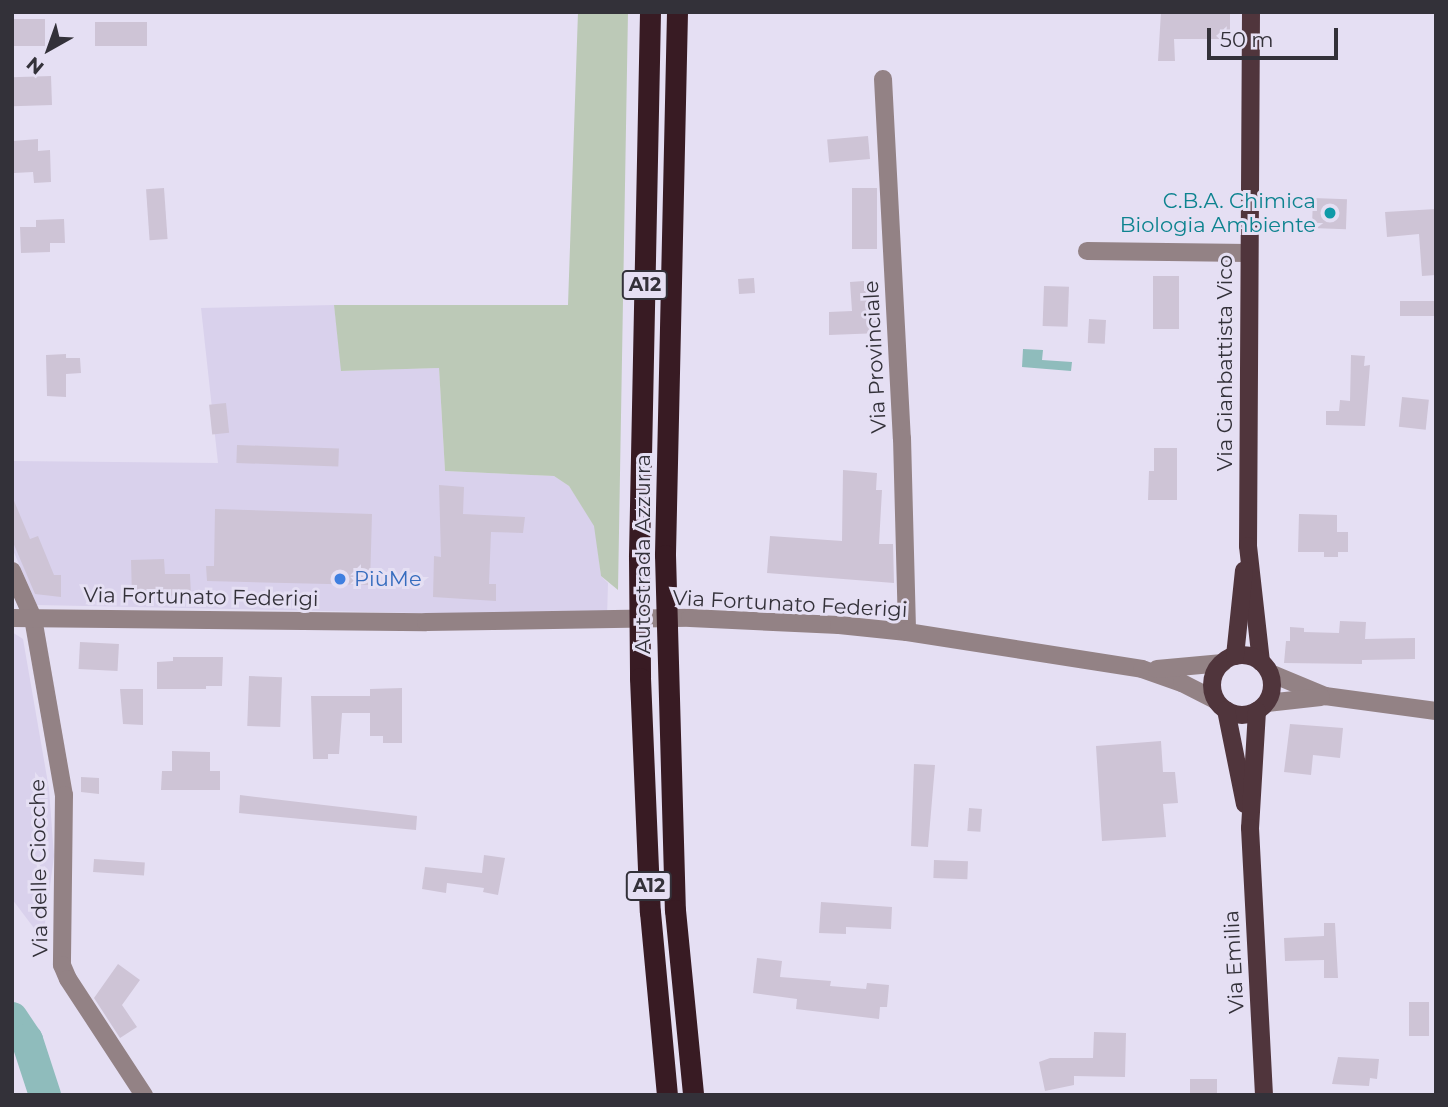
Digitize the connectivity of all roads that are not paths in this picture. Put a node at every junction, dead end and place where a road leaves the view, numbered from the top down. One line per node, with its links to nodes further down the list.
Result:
1 (650, 12): 21 (highway, Autostrada Azzurra / A12)
2 (677, 12): 22 (highway, Autostrada Azzurra / A12)
3 (1251, 12): 6 (main road, Via Gianbattista Vico)
4 (883, 79): 11 (street, Via Provinciale)
5 (1087, 251): 6 (street)
6 (1248, 253): 7 (main road, Via Gianbattista Vico)
7 (1248, 546): 12 (main road, Via Gianbattista Vico); 13 (main road, Via Gianbattista Vico)
8 (12, 570): 10 (street, Via delle Ciocche)
9 (12, 618): 10 (street, Via Fortunato Federigi)
10 (33, 618): 11 (street, Via Fortunato Federigi); 20 (street, Via delle Ciocche)
11 (907, 632): 14 (street, Via Fortunato Federigi)
12 (1229, 660): 13 (main road); 14 (street, Via Fortunato Federigi); 16 (main road, Via Emilia)
13 (1266, 668): 15 (street); 17 (main road, Via Emilia)
14 (1142, 669): 16 (street, Via Fortunato Federigi)
15 (1325, 696): 17 (street); 18 (street)
16 (1221, 705): 17 (main road); 19 (main road, Via Emilia)
17 (1262, 707): 19 (main road, Via Emilia)
18 (1436, 711)
19 (1250, 828): 23 (main road, Via Emilia)
20 (144, 1095)
21 (667, 1095)
22 (693, 1095)
23 (1264, 1095)

